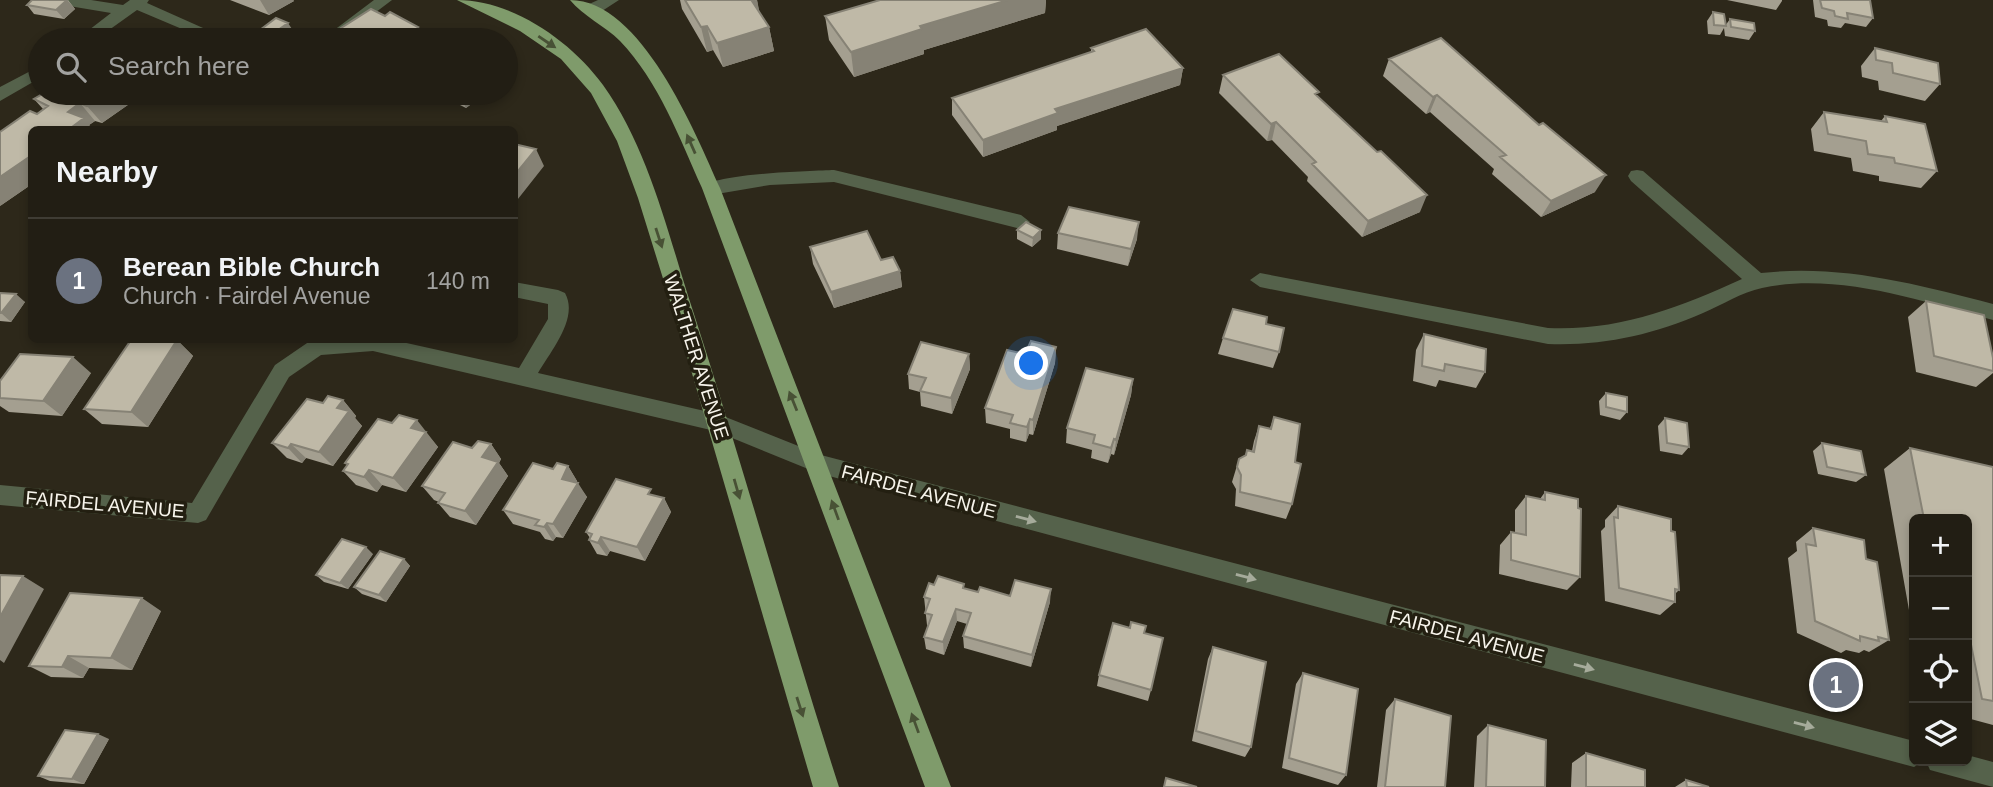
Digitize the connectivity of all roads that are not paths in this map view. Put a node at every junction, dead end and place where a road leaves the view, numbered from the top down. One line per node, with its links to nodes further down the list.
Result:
1 (63, 0): 5 (street)
2 (384, 0): 9 (street)
3 (464, 0): 22 (main road, WALTHER AVENUE, one-way to 22)
4 (611, 0): 6 (street)
5 (134, 5): 7 (street); 8 (street)
6 (586, 5): 13 (main road, one-way to 6)
7 (101, 28)
8 (192, 28)
9 (346, 28)
10 (28, 78): 11 (street)
11 (0, 95)
12 (1637, 176): 16 (street)
13 (711, 187): 14 (street); 23 (main road, one-way to 13)
14 (1021, 222)
15 (1260, 280): 16 (street)
16 (1757, 281): 18 (street)
17 (518, 290): 21 (street)
18 (1993, 312)
19 (350, 343): 24 (street, FAIRDEL AVENUE)
20 (373, 343): 21 (street, FAIRDEL AVENUE)
21 (524, 379): 22 (street, FAIRDEL AVENUE)
22 (718, 423): 23 (street, FAIRDEL AVENUE); 29 (main road, WALTHER AVENUE, one-way to 29)
23 (818, 464): 26 (street, FAIRDEL AVENUE, one-way to 26); 30 (main road, one-way to 23)
24 (7, 495): 25 (street)
25 (0, 515)
26 (1909, 753)
27 (1958, 766): 28 (street)
28 (1993, 775)
29 (826, 787)
30 (938, 787)

